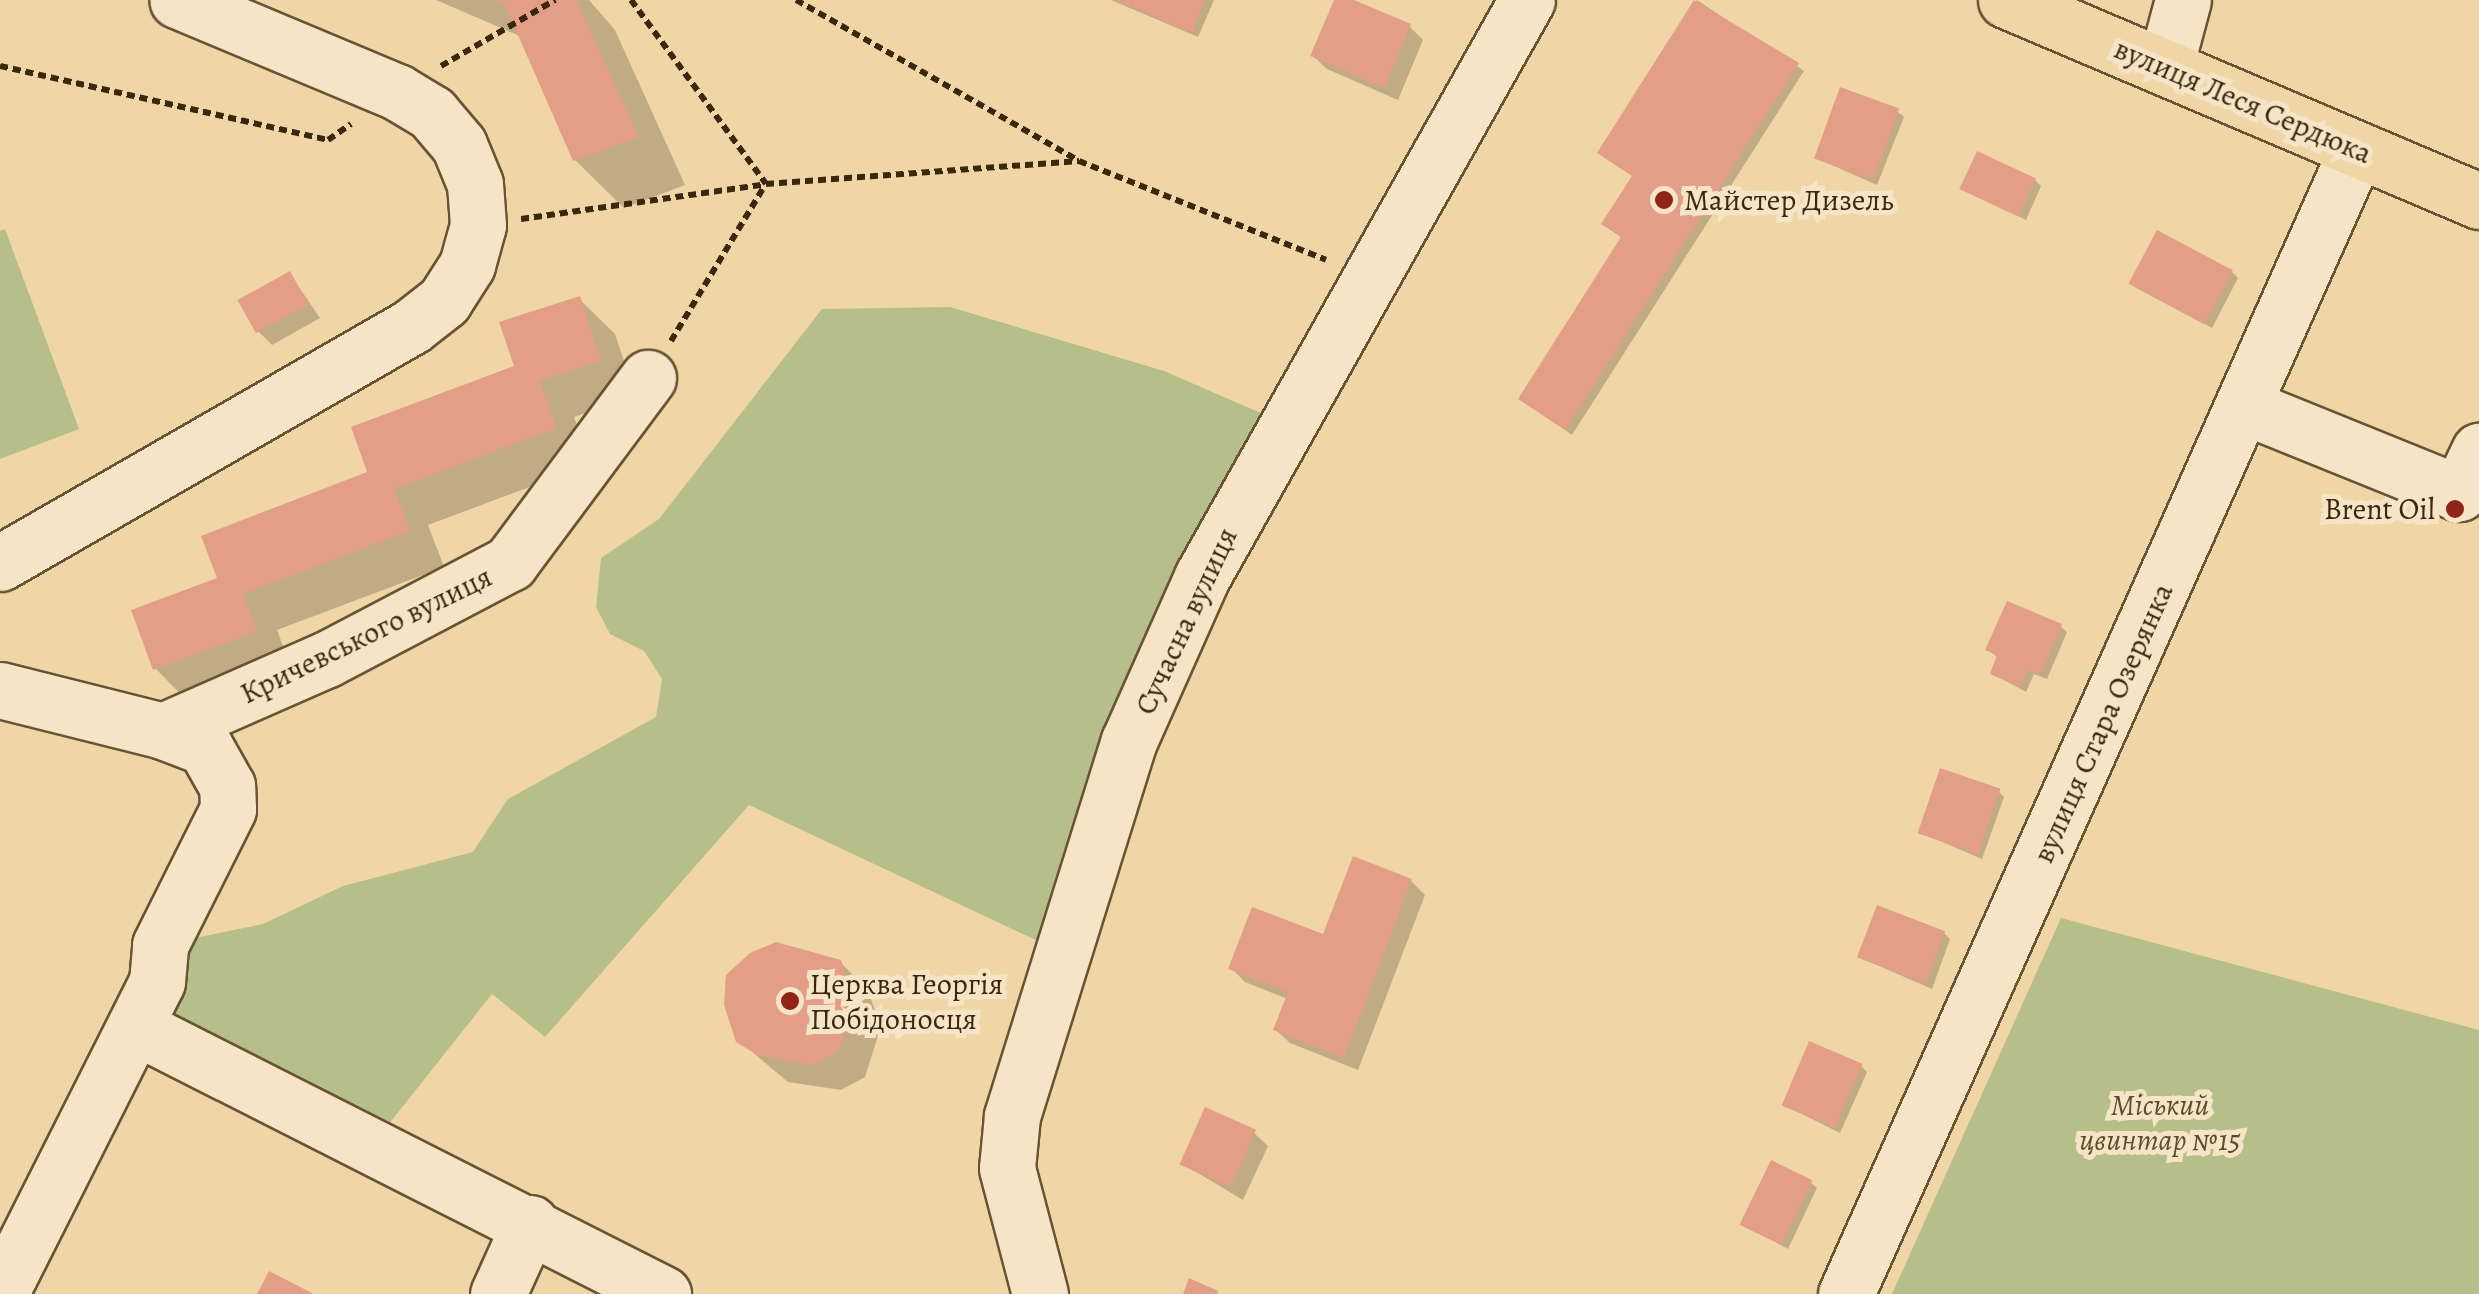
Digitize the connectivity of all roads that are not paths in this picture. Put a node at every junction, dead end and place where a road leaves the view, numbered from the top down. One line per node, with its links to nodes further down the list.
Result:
1 (177, 0): 11 (street)
2 (1527, 0): 19 (street, Сучасна вулиця)
3 (2006, 0): 5 (main road, вулиця Леся Сердюка)
4 (2184, 0): 5 (street)
5 (2165, 67): 6 (main road, вулиця Леся Сердюка)
6 (2356, 151): 7 (main road, вулиця Леся Сердюка); 9 (street, вулиця Стара Озерянка)
7 (2479, 201)
8 (648, 378): 13 (street, Кричевського вулиця)
9 (2246, 406): 10 (street); 20 (street, вулиця Стара Озерянка)
10 (2479, 451)
11 (0, 564)
12 (0, 690): 13 (street)
13 (164, 731): 14 (street)
14 (136, 1026): 15 (street); 17 (street)
15 (530, 1223): 16 (street); 18 (street)
16 (652, 1291)
17 (0, 1294)
18 (498, 1294)
19 (1040, 1294)
20 (1846, 1294)

